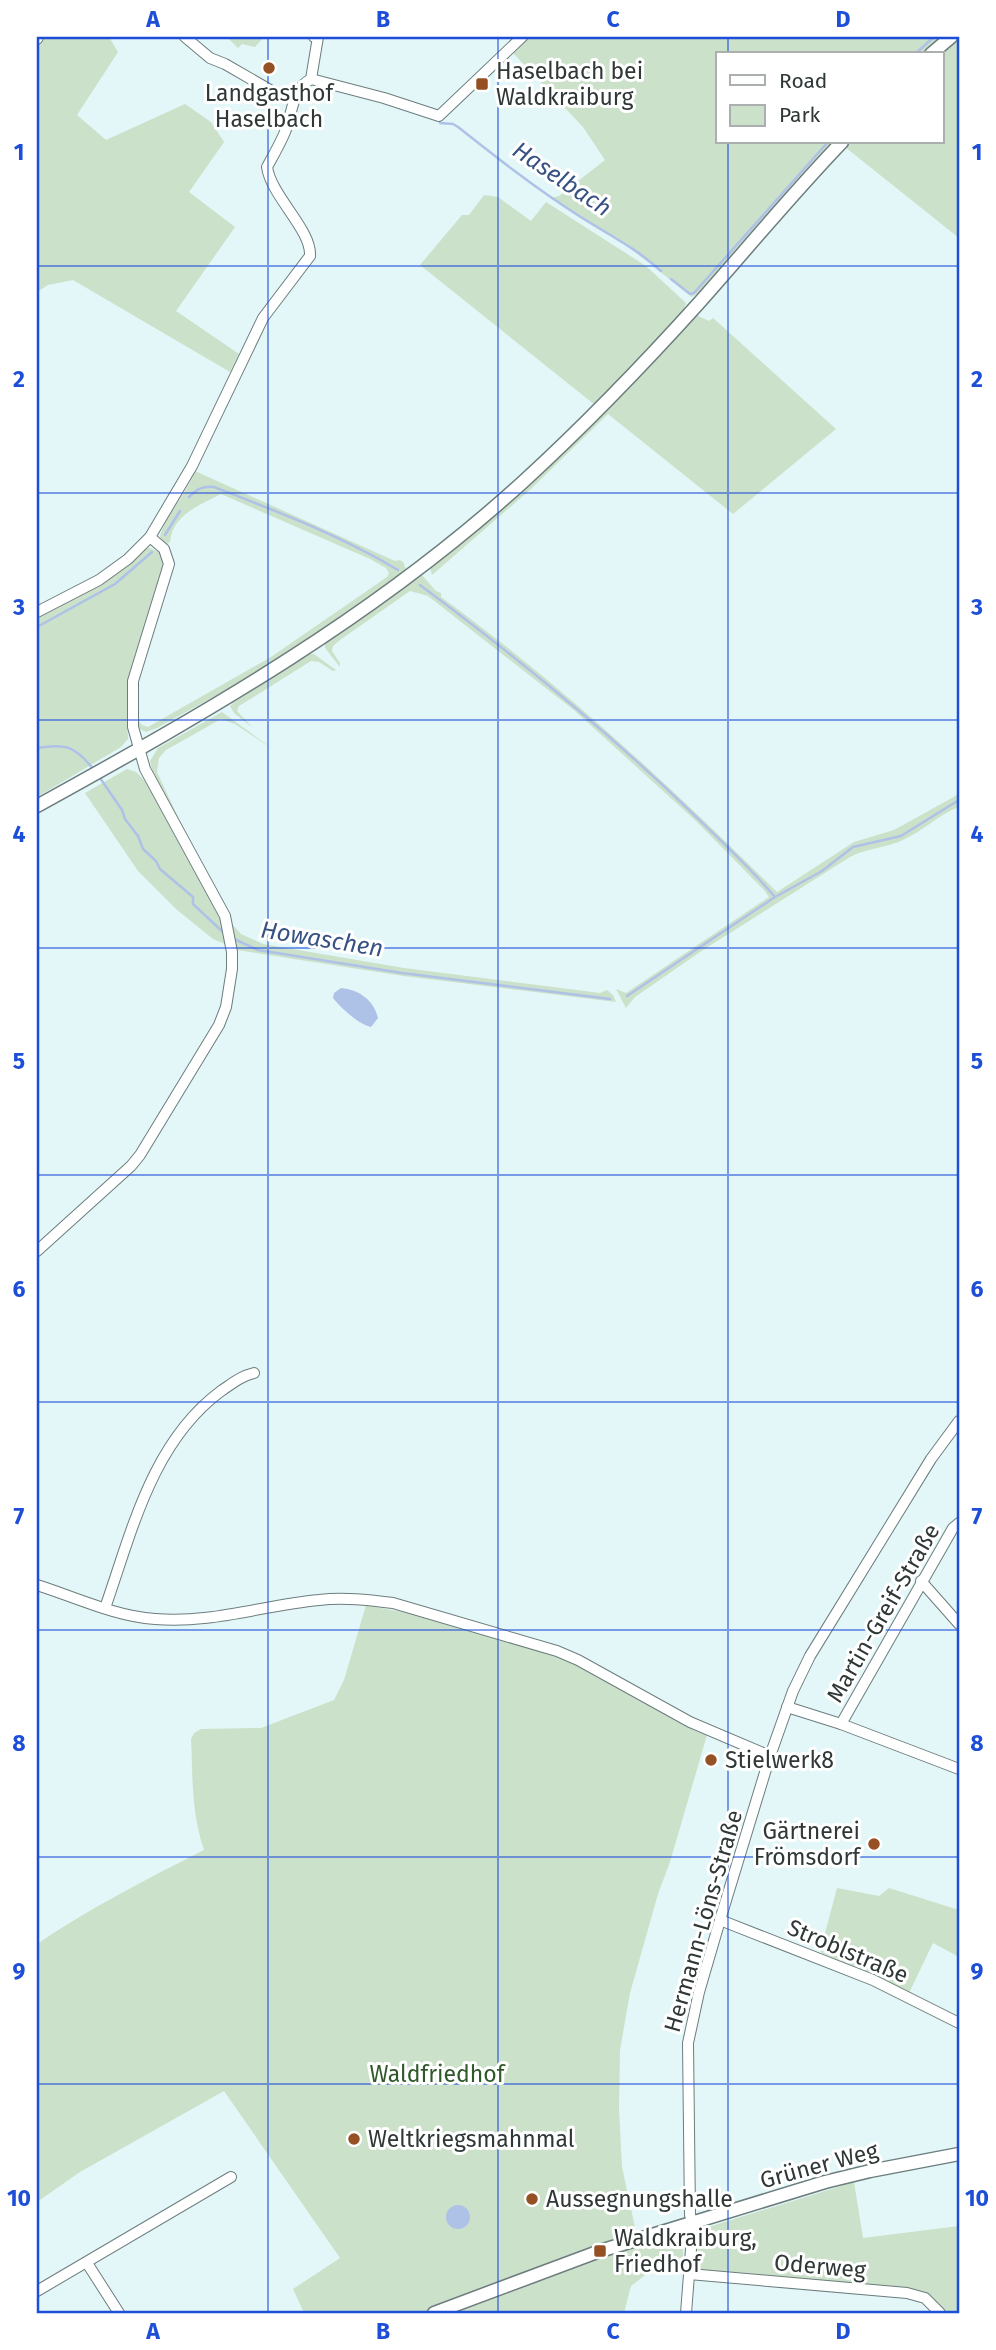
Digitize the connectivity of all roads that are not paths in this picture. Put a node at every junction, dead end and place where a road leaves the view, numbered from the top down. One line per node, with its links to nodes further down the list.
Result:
1 (185, 37): 7 (street)
2 (314, 37): 6 (street)
3 (522, 37): 6 (street)
4 (951, 37): 5 (street)
5 (933, 52)
6 (311, 79): 7 (street)
7 (294, 99): 9 (street)
8 (840, 144): 11 (street)
9 (150, 537): 10 (street); 11 (street)
10 (37, 612)
11 (138, 749): 12 (street); 13 (street)
12 (37, 806)
13 (37, 1251)
14 (254, 1373): 19 (street)
15 (959, 1421): 21 (street, Hermann-Löns-Straße)
16 (959, 1523): 17 (street, Martin-Greif-Straße)
17 (921, 1581): 20 (street); 22 (street, Martin-Greif-Straße)
18 (37, 1585): 19 (street)
19 (105, 1608): 23 (street)
20 (959, 1623)
21 (787, 1707): 22 (street); 23 (street, Hermann-Löns-Straße)
22 (841, 1724): 24 (street)
23 (769, 1756): 25 (street, Hermann-Löns-Straße)
24 (959, 1769)
25 (720, 1920): 26 (street, Stroblstraße); 29 (street, Hermann-Löns-Straße)
26 (959, 2023)
27 (959, 2154): 29 (street, Grüner Weg)
28 (231, 2177): 30 (street)
29 (692, 2224): 31 (street, Hermann-Löns-Straße); 34 (street, Grüner Weg)
30 (87, 2263): 32 (street); 33 (street)
31 (689, 2274): 35 (street, Hermann-Löns-Straße); 36 (street, Oderweg)
32 (37, 2291)
33 (119, 2313)
34 (434, 2313)
35 (686, 2313)
36 (940, 2313)

